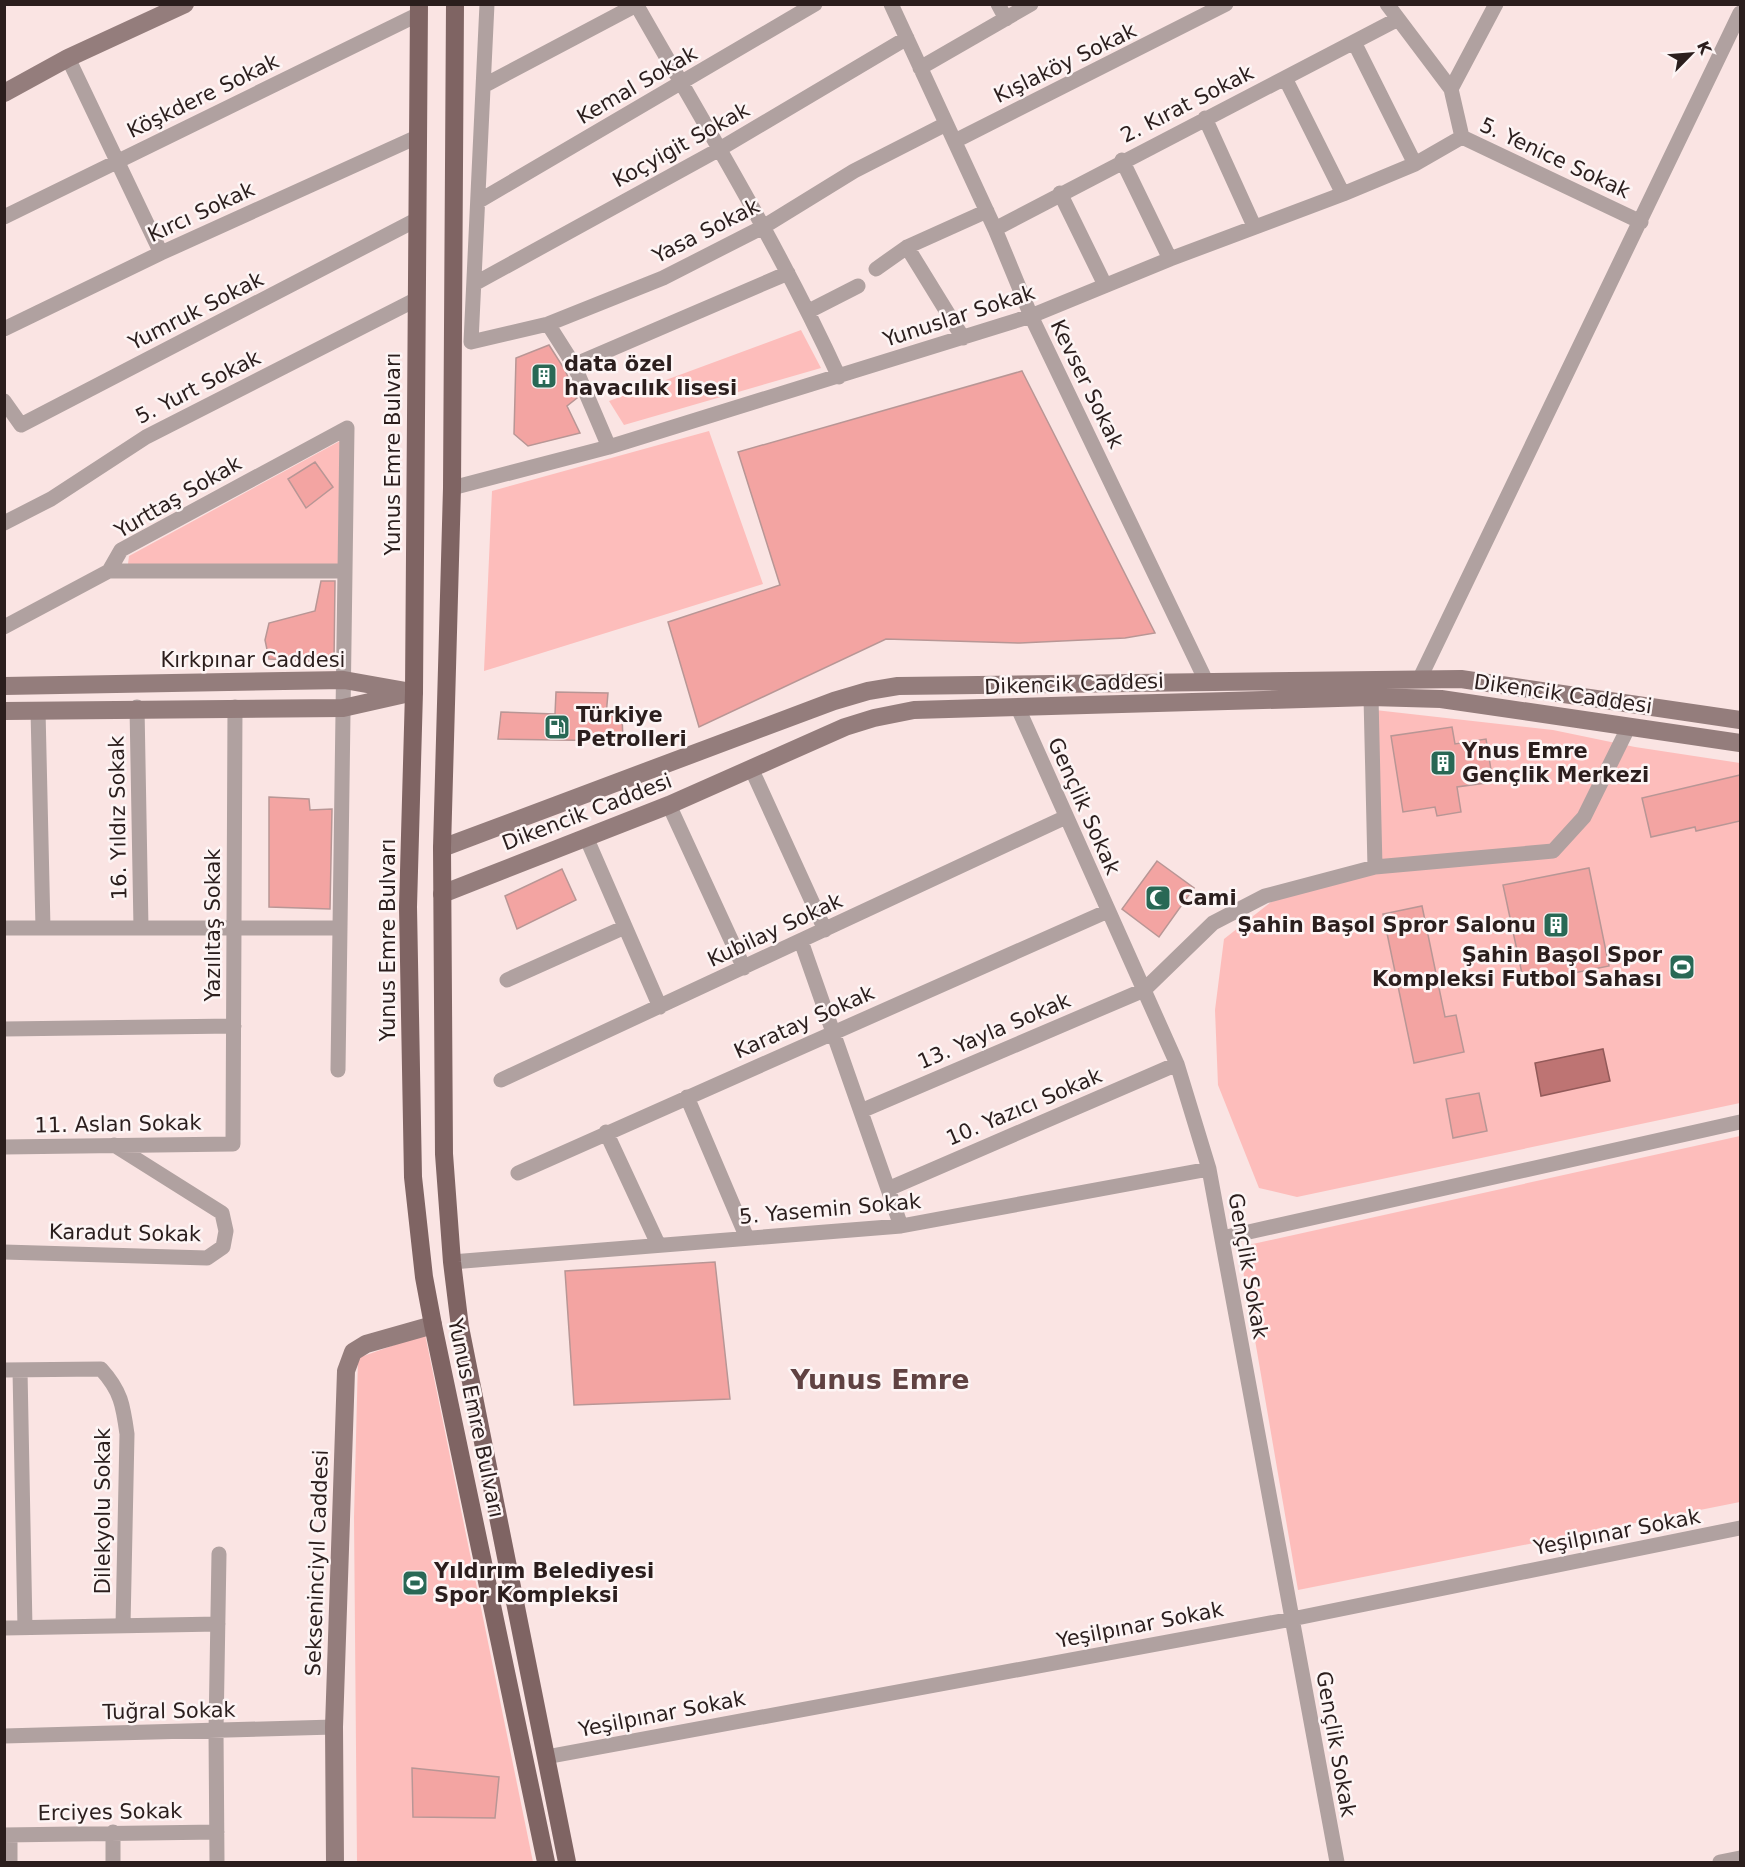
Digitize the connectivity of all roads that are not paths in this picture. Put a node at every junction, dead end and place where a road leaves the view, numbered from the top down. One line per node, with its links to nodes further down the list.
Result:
1 (185, 4): 18 (main road)
2 (455, 4): 62 (main road, Yunus Emre Bulvarı)
3 (487, 4): 22 (street)
4 (814, 4): 21 (street, Kemal Sokak)
5 (891, 4): 16 (street, Kevser Sokak)
6 (998, 4): 14 (street)
7 (1031, 4): 14 (street)
8 (1226, 4): 29 (street, Kışlaköy Sokak)
9 (1387, 4): 15 (street, 5. Yenice Sokak)
10 (1496, 4): 23 (street)
11 (637, 5): 21 (street); 22 (street)
12 (419, 9): 27 (main road, Yunus Emre Bulvarı); 31 (street, Köşkdere Sokak)
13 (1740, 13): 40 (street)
14 (1006, 19): 19 (street)
15 (1398, 19): 17 (street, 2. Kırat Sokak); 23 (street, 5. Yenice Sokak)
16 (907, 38): 19 (street, Kevser Sokak); 30 (street, Koçyigit Sokak)
17 (1354, 42): 20 (street, 2. Kırat Sokak); 33 (street)
18 (68, 58): 24 (main road); 31 (street)
19 (920, 68): 26 (street, Kevser Sokak)
20 (1285, 78): 25 (street, 2. Kırat Sokak); 35 (street)
21 (682, 84): 30 (street); 36 (street, Kemal Sokak)
22 (485, 85): 36 (street)
23 (1451, 89): 28 (street, 5. Yenice Sokak)
24 (4, 93)
25 (1205, 118): 32 (street, 2. Kırat Sokak); 41 (street)
26 (946, 124): 29 (street, Kevser Sokak); 42 (street, Yasa Sokak)
27 (417, 137): 39 (main road, Yunus Emre Bulvarı); 45 (street, Kırcı Sokak)
28 (1462, 137): 33 (street, Yunuslar Sokak); 40 (street, 5. Yenice Sokak)
29 (955, 141): 37 (street, Kevser Sokak)
30 (718, 150): 42 (street); 49 (street, Koçyigit Sokak)
31 (119, 160): 38 (street, Köşkdere Sokak); 45 (street)
32 (1122, 160): 34 (street, 2. Kırat Sokak); 46 (street)
33 (1414, 164): 35 (street, Yunuslar Sokak)
34 (1060, 193): 43 (street, 2. Kırat Sokak); 50 (street)
35 (1343, 194): 41 (street, Yunuslar Sokak)
36 (479, 201): 49 (street)
37 (987, 211): 43 (street, Kevser Sokak); 44 (street)
38 (4, 217)
39 (416, 220): 52 (main road, Yunus Emre Bulvarı); 60 (street, Yumruk Sokak)
40 (1641, 222): 67 (street)
41 (1254, 226): 46 (street, Yunuslar Sokak)
42 (763, 227): 48 (street); 55 (street, Yasa Sokak)
43 (995, 229): 54 (street, Kevser Sokak)
44 (907, 247): 47 (street); 57 (street)
45 (161, 254): 56 (street, Kırcı Sokak)
46 (1170, 259): 50 (street, Yunuslar Sokak)
47 (876, 269)
48 (788, 273): 53 (street); 58 (street)
49 (474, 284): 55 (street, Yasa Sokak)
50 (1105, 285): 54 (street, Yunuslar Sokak)
51 (858, 286): 53 (street)
52 (417, 299): 63 (street, 5. Yurt Sokak); 71 (main road, Yunus Emre Bulvarı)
53 (808, 311): 59 (street)
54 (1031, 316): 57 (street, Yunuslar Sokak); 69 (street, Kevser Sokak)
55 (548, 324): 58 (street)
56 (4, 329)
57 (963, 338): 59 (street, Yunuslar Sokak)
58 (574, 365): 61 (street)
59 (839, 377): 61 (street, Yunuslar Sokak)
60 (4, 402)
61 (609, 447): 62 (street, Yunuslar Sokak)
62 (452, 488): 72 (main road, Yunus Emre Bulvarı)
63 (4, 523)
64 (109, 571): 65 (street); 65 (street, Yurttaş Sokak); 66 (street, Yurttaş Sokak)
65 (345, 571): 68 (street)
66 (4, 627)
67 (1420, 678): 69 (main road, Dikencik Caddesi); 80 (main road, Dikencik Caddesi)
68 (344, 680): 70 (main road, Kırkpınar Caddesi); 71 (main road, Kırkpınar Caddesi); 76 (street)
69 (1206, 681): 87 (main road, Dikencik Caddesi)
70 (4, 686)
71 (414, 692): 72 (main road); 76 (main road); 125 (main road, Yunus Emre Bulvarı)
72 (445, 693): 87 (main road, Yunus Emre Bulvarı)
73 (1371, 698): 77 (main road, Dikencik Caddesi); 81 (main road, Dikencik Caddesi); 88 (street)
74 (137, 707): 75 (main road); 78 (main road); 94 (street, 16. Yıldız Sokak)
75 (235, 707): 76 (main road); 95 (street, Yazılıtaş Sokak)
76 (344, 708): 96 (street)
77 (1018, 708): 83 (main road, Dikencik Caddesi); 85 (street, Gençlik Sokak)
78 (38, 710): 79 (main road); 93 (street)
79 (4, 711)
80 (1740, 720)
81 (1629, 726): 82 (main road, Dikencik Caddesi); 88 (street)
82 (1740, 743)
83 (751, 768): 84 (main road, Dikencik Caddesi); 97 (street)
84 (669, 805): 86 (main road, Dikencik Caddesi); 99 (street)
85 (1066, 816): 90 (street, Gençlik Sokak); 97 (street, Kubilay Sokak)
86 (586, 837): 89 (main road, Dikencik Caddesi); 91 (street)
87 (442, 848): 89 (main road, Yunus Emre Bulvarı)
88 (1375, 867): 101 (street)
89 (442, 894): 124 (main road, Yunus Emre Bulvarı)
90 (1108, 911): 101 (street, Gençlik Sokak); 105 (street, Karatay Sokak)
91 (625, 927): 100 (street); 102 (street)
92 (4, 928): 93 (street)
93 (43, 928): 94 (street)
94 (141, 928): 95 (street)
95 (234, 928): 96 (street); 103 (street, Yazılıtaş Sokak)
96 (340, 928): 107 (street)
97 (825, 930): 98 (street, Kubilay Sokak)
98 (801, 941): 99 (street, Kubilay Sokak); 105 (street)
99 (744, 968): 102 (street, Kubilay Sokak)
100 (507, 980)
101 (1144, 990): 106 (street, Gençlik Sokak); 110 (street, 13. Yayla Sokak)
102 (660, 1007): 108 (street, Kubilay Sokak)
103 (234, 1026): 104 (street); 113 (street, Yazılıtaş Sokak)
104 (4, 1029)
105 (834, 1032): 109 (street, Karatay Sokak); 110 (street)
106 (1177, 1064): 116 (street, Gençlik Sokak); 118 (street, 10. Yazıcı Sokak)
107 (338, 1070)
108 (501, 1080)
109 (687, 1097): 112 (street, Karatay Sokak); 120 (street)
110 (861, 1111): 118 (street)
111 (1740, 1122): 121 (street)
112 (606, 1132): 117 (street, Karatay Sokak); 122 (street)
113 (233, 1144): 114 (street, 11. Aslan Sokak)
114 (113, 1145): 115 (street, 11. Aslan Sokak); 123 (street, Karadut Sokak)
115 (4, 1147)
116 (1209, 1169): 119 (street, 5. Yasemin Sokak); 121 (street, Gençlik Sokak)
117 (518, 1173)
118 (888, 1189): 119 (street)
119 (901, 1226): 120 (street, 5. Yasemin Sokak)
120 (747, 1238): 122 (street, 5. Yasemin Sokak)
121 (1222, 1238): 129 (street, Gençlik Sokak)
122 (658, 1244): 124 (street, 5. Yasemin Sokak)
123 (4, 1252)
124 (452, 1262): 137 (main road, Yunus Emre Bulvarı)
125 (433, 1324): 134 (main road, Sekseninciyıl Caddesi); 146 (main road, Yunus Emre Bulvarı)
126 (12, 1370): 131 (street, Dilekyolu Sokak); 133 (street)
127 (1740, 1528): 129 (street, Yeşilpınar Sokak)
128 (219, 1554): 130 (street)
129 (1292, 1619): 137 (street, Yeşilpınar Sokak); 148 (street, Gençlik Sokak)
130 (218, 1624): 131 (street); 135 (street)
131 (123, 1626): 133 (street)
132 (4, 1628): 133 (street)
133 (25, 1628)
134 (334, 1727): 135 (street, Tuğral Sokak); 145 (main road, Sekseninciyıl Caddesi)
135 (216, 1731): 136 (street, Tuğral Sokak); 139 (street)
136 (4, 1736)
137 (546, 1758): 147 (main road, Yunus Emre Bulvarı)
138 (113, 1832): 139 (street, Erciyes Sokak); 140 (street, Erciyes Sokak); 143 (street)
139 (217, 1832): 144 (street)
140 (7, 1835): 142 (street)
141 (1740, 1858): 149 (street)
142 (10, 1863)
143 (113, 1863)
144 (217, 1863)
145 (335, 1863)
146 (546, 1863)
147 (567, 1863)
148 (1337, 1863)
149 (1720, 1863)

